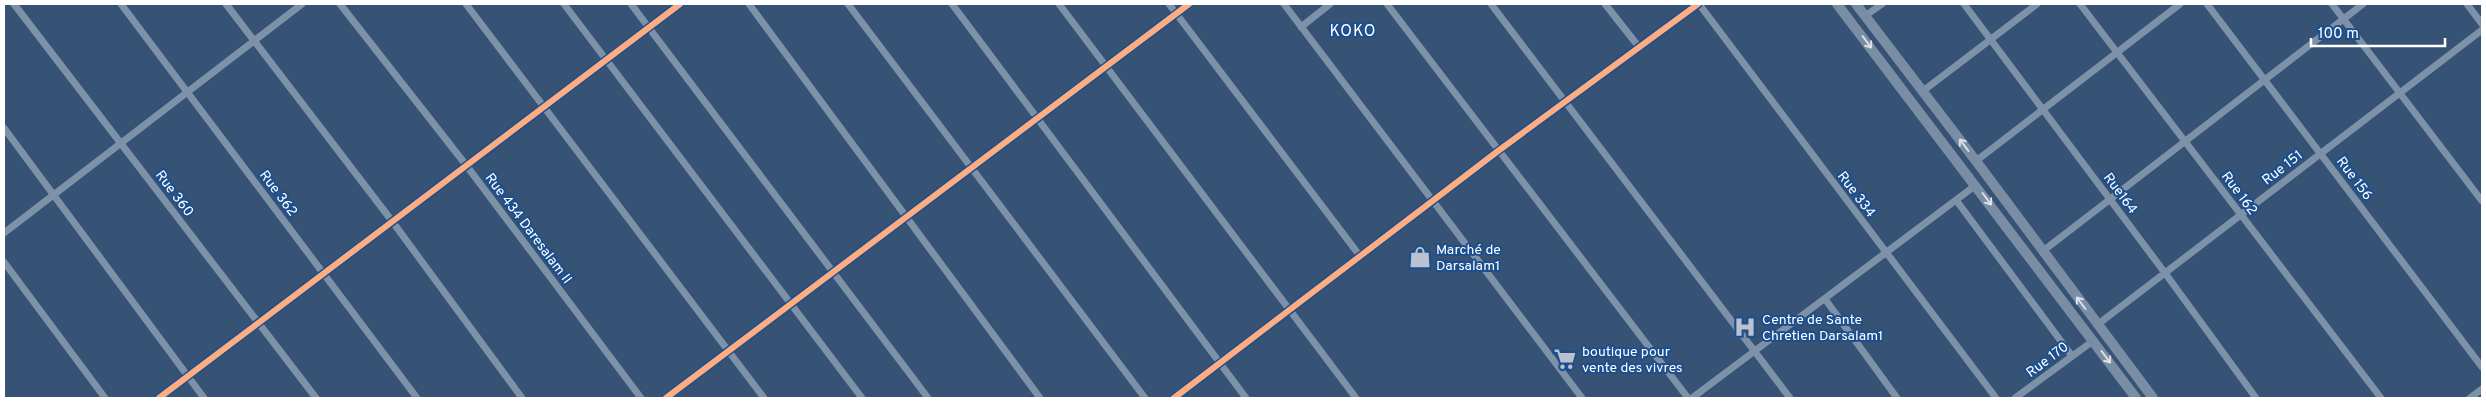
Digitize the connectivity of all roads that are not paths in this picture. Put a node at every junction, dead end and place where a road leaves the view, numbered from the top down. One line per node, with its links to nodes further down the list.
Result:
1 (14, 4): 56 (street, Rue 360)
2 (121, 4): 48 (street, Rue 362)
3 (226, 4): 41 (street)
4 (302, 4): 41 (street)
5 (340, 4): 60 (street, Rue 434 Daresalam II)
6 (466, 4): 51 (street)
7 (564, 4): 44 (street)
8 (631, 4): 38 (street)
9 (680, 4): 38 (street)
10 (749, 4): 69 (street)
11 (848, 4): 61 (street)
12 (952, 4): 53 (street)
13 (1059, 4): 45 (street)
14 (1169, 4): 33 (street)
15 (1188, 4): 33 (street)
16 (1284, 4): 37 (street)
17 (1330, 4): 37 (street)
18 (1387, 4): 57 (street)
19 (1491, 4): 50 (street)
20 (1605, 4): 42 (street)
21 (1698, 4): 42 (street); 73 (street, Rue 334)
22 (1837, 4): 62 (main road, one-way to 62)
23 (1856, 4): 34 (main road)
24 (1882, 4): 34 (street)
25 (1964, 4): 40 (street, Rue164)
26 (2037, 4): 40 (street)
27 (2080, 4): 43 (street, Rue 162)
28 (2180, 4): 43 (street)
29 (2207, 4): 46 (street, Rue 156)
30 (2332, 4): 35 (street)
31 (2363, 4): 35 (street)
32 (2467, 4): 36 (street)
33 (1176, 13): 45 (street); 74 (street)
34 (1865, 16): 47 (main road)
35 (2343, 19): 46 (street); 49 (street)
36 (2482, 24)
37 (1302, 27): 67 (street)
38 (648, 28): 44 (street); 76 (street)
39 (2482, 30): 49 (street, Rue 151)
40 (1990, 39): 47 (street); 52 (street, Rue164)
41 (254, 41): 48 (street); 70 (street)
42 (1639, 47): 50 (street)
43 (2117, 53): 52 (street); 55 (street, Rue 162)
44 (605, 60): 51 (street); 80 (street)
45 (1106, 66): 53 (street); 81 (street)
46 (2264, 80): 55 (street); 58 (street, Rue 156)
47 (1923, 91): 59 (main road, one-way to 47)
48 (187, 92): 56 (street); 77 (street, Rue 362)
49 (2400, 93): 58 (street, Rue 151); 66 (street)
50 (1565, 101): 57 (street); 86 (street)
51 (544, 106): 60 (street); 85 (street)
52 (2043, 110): 59 (street); 64 (street, Rue164)
53 (1038, 117): 61 (street); 88 (street)
54 (4, 128): 63 (street)
55 (2185, 142): 64 (street); 68 (street, Rue 162)
56 (121, 143): 63 (street); 82 (street, Rue 360)
57 (1498, 151): 67 (street); 109 (street)
58 (2320, 154): 68 (street, Rue 151); 89 (street, Rue 156)
59 (1976, 161): 72 (main road)
60 (466, 166): 70 (street); 98 (street, Rue 434 Daresalam II)
61 (972, 168): 69 (street); 104 (street)
62 (1976, 185): 65 (street); 84 (main road, one-way to 84)
63 (53, 195): 71 (street); 90 (street)
64 (2110, 199): 72 (street); 78 (street, Rue164)
65 (1956, 200): 73 (street); 87 (street)
66 (2482, 200)
67 (1434, 201): 74 (street); 108 (street)
68 (2241, 215): 78 (street, Rue 151); 118 (street, Rue 162)
69 (906, 218): 76 (street); 103 (street)
70 (392, 222): 77 (street); 97 (street)
71 (4, 233)
72 (2043, 251): 83 (main road, one-way to 72)
73 (1885, 253): 79 (street); 113 (street, Rue 334)
74 (1360, 256): 81 (street)
75 (4, 262): 92 (street)
76 (833, 272): 80 (street); 102 (street)
77 (324, 273): 82 (street); 96 (street, Rue 362)
78 (2165, 273): 83 (street, Rue 151); 117 (street, Rue164)
79 (1825, 298): 86 (street); 112 (street)
80 (790, 305): 85 (street); 101 (street)
81 (1290, 310): 88 (street); 107 (street)
82 (258, 323): 90 (street); 95 (street, Rue 360)
83 (2097, 325): 116 (main road)
84 (2093, 341): 87 (street, Rue 170); 115 (main road, one-way to 115)
85 (729, 351): 99 (street); 100 (street)
86 (1754, 351): 110 (street); 111 (street)
87 (2072, 356): 114 (street, Rue 170)
88 (1219, 363): 105 (street); 106 (street)
89 (2482, 367)
90 (187, 376): 93 (street); 94 (street)
91 (2482, 389): 119 (street)
92 (105, 398)
93 (159, 398)
94 (204, 398)
95 (316, 398)
96 (417, 398)
97 (522, 398)
98 (641, 398)
99 (666, 398)
100 (764, 398)
101 (862, 398)
102 (928, 398)
103 (1040, 398)
104 (1145, 398)
105 (1174, 398)
106 (1246, 398)
107 (1356, 398)
108 (1582, 398)
109 (1688, 398)
110 (1692, 398)
111 (1790, 398)
112 (1897, 398)
113 (1996, 398)
114 (2015, 398)
115 (2136, 398)
116 (2152, 398)
117 (2256, 398)
118 (2380, 398)
119 (2470, 398)

